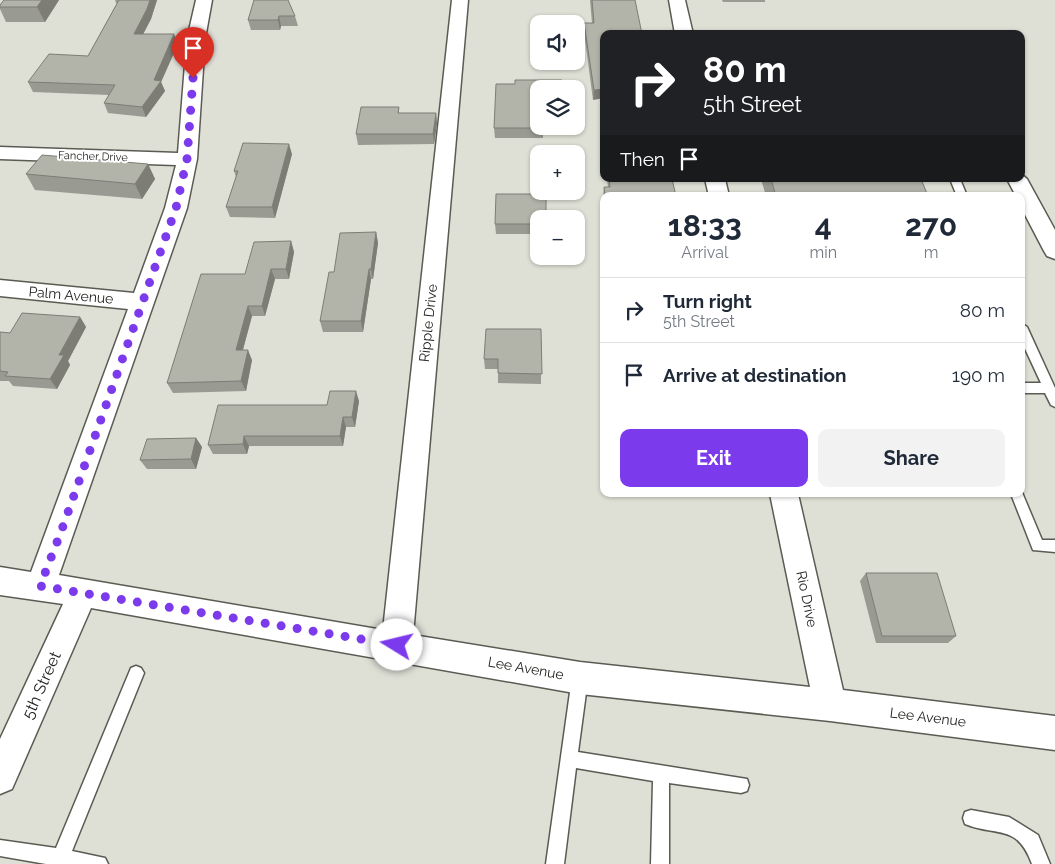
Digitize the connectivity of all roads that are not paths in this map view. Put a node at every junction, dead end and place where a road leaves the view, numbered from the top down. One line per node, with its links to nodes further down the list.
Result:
1 (204, 0): 6 (street)
2 (460, 0): 21 (street, Ripple Drive)
3 (677, 0): 4 (street)
4 (683, 30)
5 (0, 152): 6 (street, Fancher Drive)
6 (187, 159): 10 (street)
7 (1025, 194): 8 (street)
8 (1055, 252)
9 (0, 288): 10 (street, Palm Avenue)
10 (143, 302): 19 (street)
11 (1025, 336): 13 (lane)
12 (1025, 388): 13 (lane)
13 (1049, 388): 14 (lane)
14 (1055, 402)
15 (785, 497): 24 (street, Rio Drive)
16 (1019, 497): 17 (lane)
17 (1055, 546)
18 (0, 581): 19 (street, Lee Avenue)
19 (40, 586): 20 (street, Lee Avenue)
20 (82, 594): 21 (street, Lee Avenue); 28 (street, 5th Street)
21 (397, 645): 23 (street, Lee Avenue)
22 (136, 673): 32 (lane)
23 (580, 678): 24 (street, Lee Avenue); 26 (lane)
24 (830, 705): 25 (street, Lee Avenue)
25 (1055, 733)
26 (570, 759): 27 (lane); 34 (lane)
27 (661, 774): 29 (lane); 35 (lane)
28 (0, 776)
29 (741, 785)
30 (971, 818): 36 (lane)
31 (0, 848): 32 (lane)
32 (60, 861): 33 (lane)
33 (99, 864)
34 (555, 864)
35 (660, 864)
36 (1041, 864)

